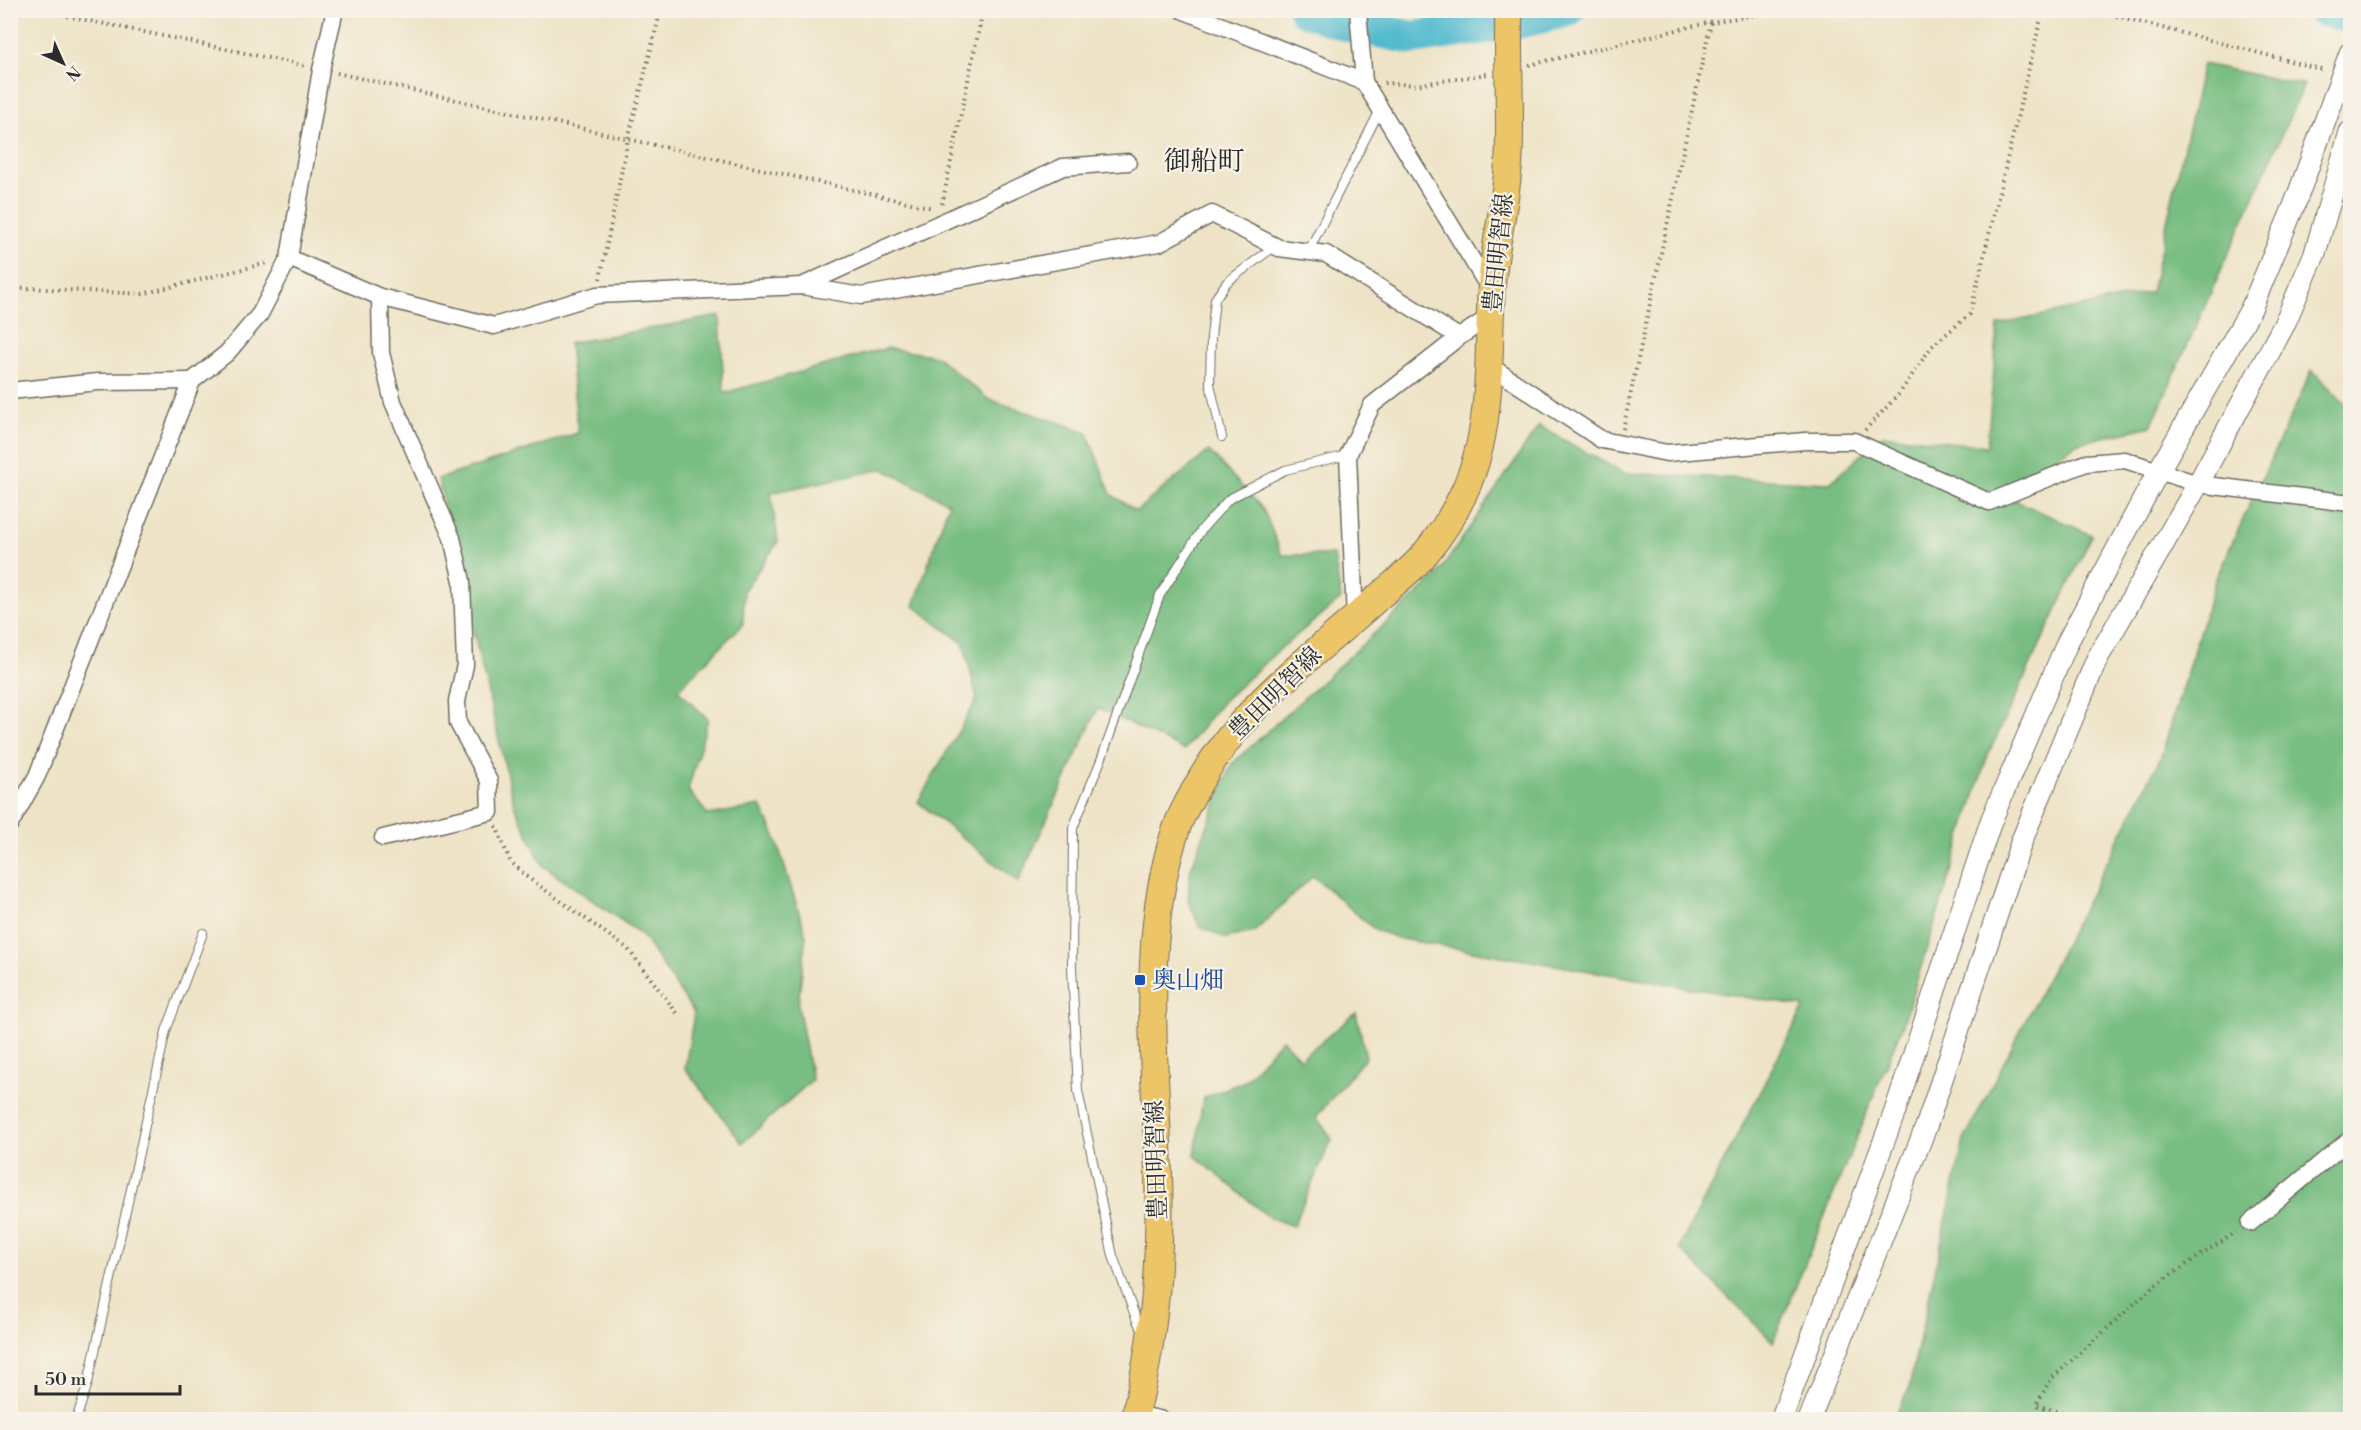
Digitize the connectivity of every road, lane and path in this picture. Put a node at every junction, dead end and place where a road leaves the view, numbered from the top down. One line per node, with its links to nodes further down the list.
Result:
1 (16, 10): 13 (path)
2 (38, 10): 16 (path)
3 (335, 10): 16 (street)
4 (661, 10): 21 (path)
5 (983, 10): 21 (path)
6 (1182, 10): 18 (street)
7 (1358, 10): 18 (street)
8 (1509, 10): 15 (main road, 豊田明智線)
9 (1787, 10): 12 (path)
10 (2043, 10): 36 (path)
11 (2093, 10): 17 (path)
12 (1711, 22): 15 (path); 37 (path)
13 (10, 35)
14 (2350, 53): 17 (street)
15 (1508, 67): 18 (path); 30 (main road, 豊田明智線)
16 (321, 70): 21 (path); 25 (street)
17 (2343, 74): 39 (street)
18 (1364, 82): 19 (street)
19 (1380, 109): 24 (lane); 30 (street)
20 (2350, 132): 40 (street)
21 (628, 139): 28 (path)
22 (1128, 162): 26 (street)
23 (1275, 246): 24 (street); 26 (street); 35 (lane)
24 (1308, 252): 31 (street)
25 (290, 258): 27 (path); 29 (street); 33 (street)
26 (802, 286): 28 (street)
27 (10, 287)
28 (597, 295): 29 (street)
29 (380, 297): 43 (street)
30 (1491, 303): 31 (street); 32 (main road, 豊田明智線)
31 (1459, 337): 38 (street)
32 (1490, 366): 37 (street); 42 (main road, 豊田明智線)
33 (192, 381): 34 (street); 44 (street)
34 (10, 391)
35 (1222, 437)
36 (1854, 441): 37 (street); 39 (street)
37 (1620, 444)
38 (1348, 455): 42 (street); 50 (lane)
39 (2159, 470): 40 (street); 54 (street)
40 (2198, 484): 41 (street); 55 (street)
41 (2350, 503)
42 (1355, 618): 50 (main road, 豊田明智線)
43 (490, 812): 45 (street); 47 (path)
44 (10, 824)
45 (384, 838)
46 (203, 933): 52 (lane)
47 (676, 1013)
48 (2350, 1139): 49 (street)
49 (2250, 1223): 56 (path)
50 (1151, 1344): 51 (main road, 豊田明智線)
51 (1136, 1418): 53 (street)
52 (76, 1419)
53 (1163, 1419)
54 (1781, 1419)
55 (1809, 1419)
56 (2085, 1419)

